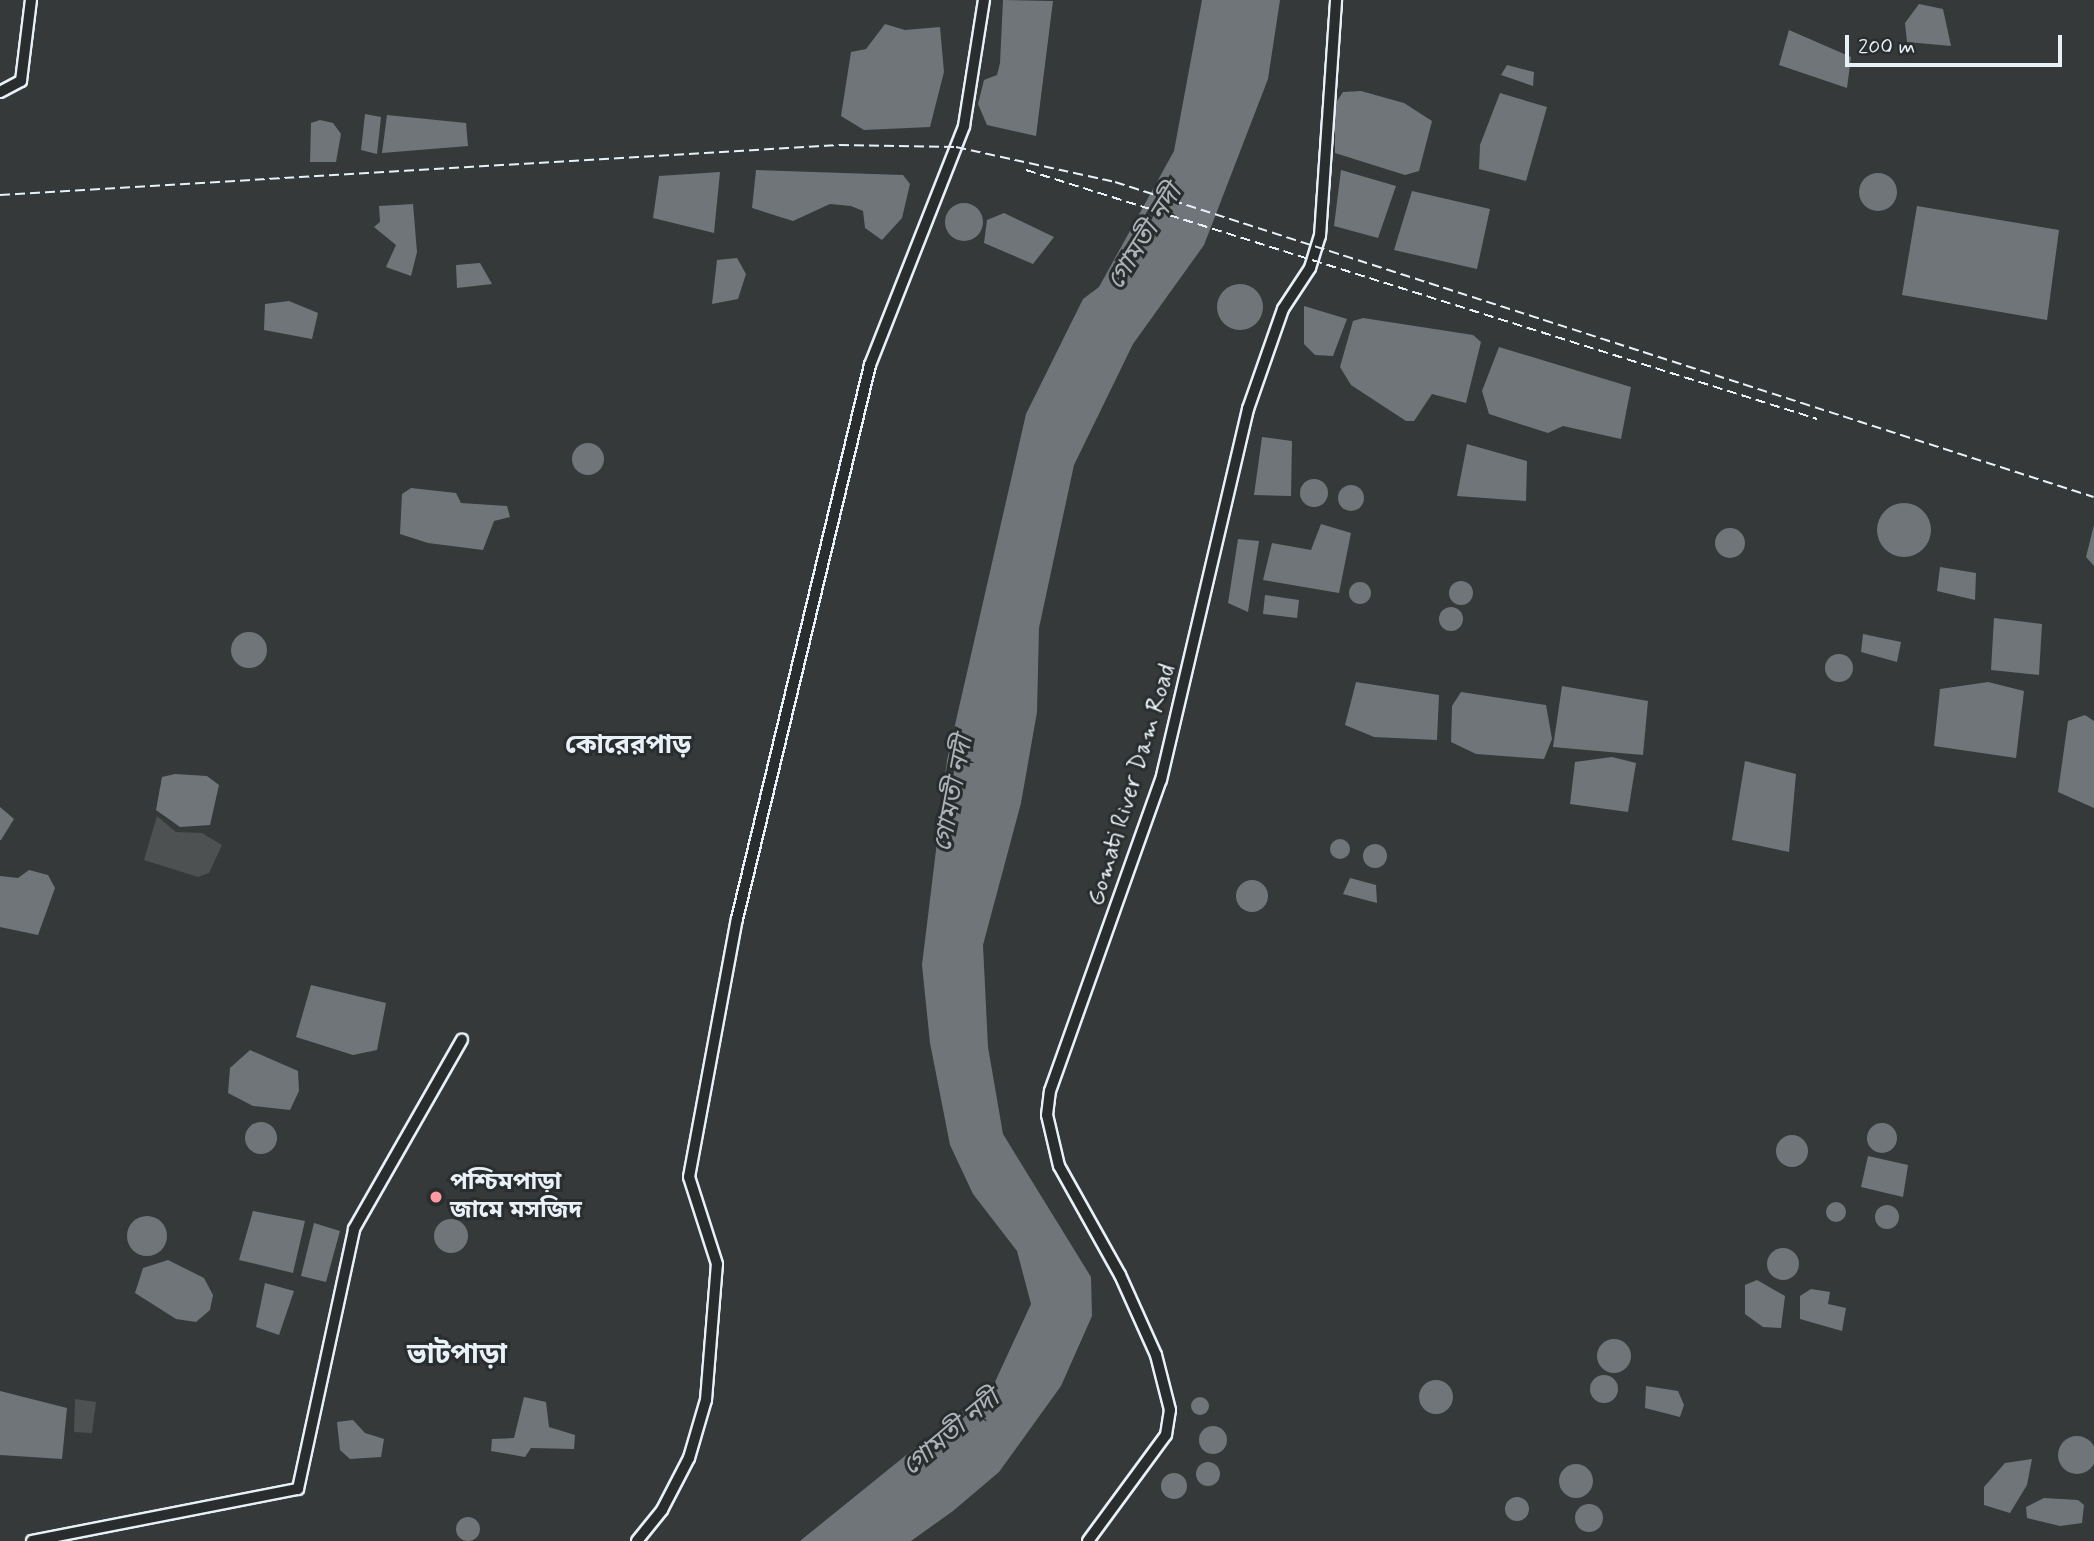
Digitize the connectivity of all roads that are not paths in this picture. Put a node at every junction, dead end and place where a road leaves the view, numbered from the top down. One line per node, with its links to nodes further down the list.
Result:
1 (31, 0): 4 (street)
2 (985, 0): 7 (street)
3 (1336, 0): 8 (street, Gomati River Dam Road)
4 (0, 92)
5 (462, 1040): 6 (street)
6 (32, 1541)
7 (637, 1541)
8 (1088, 1541)

